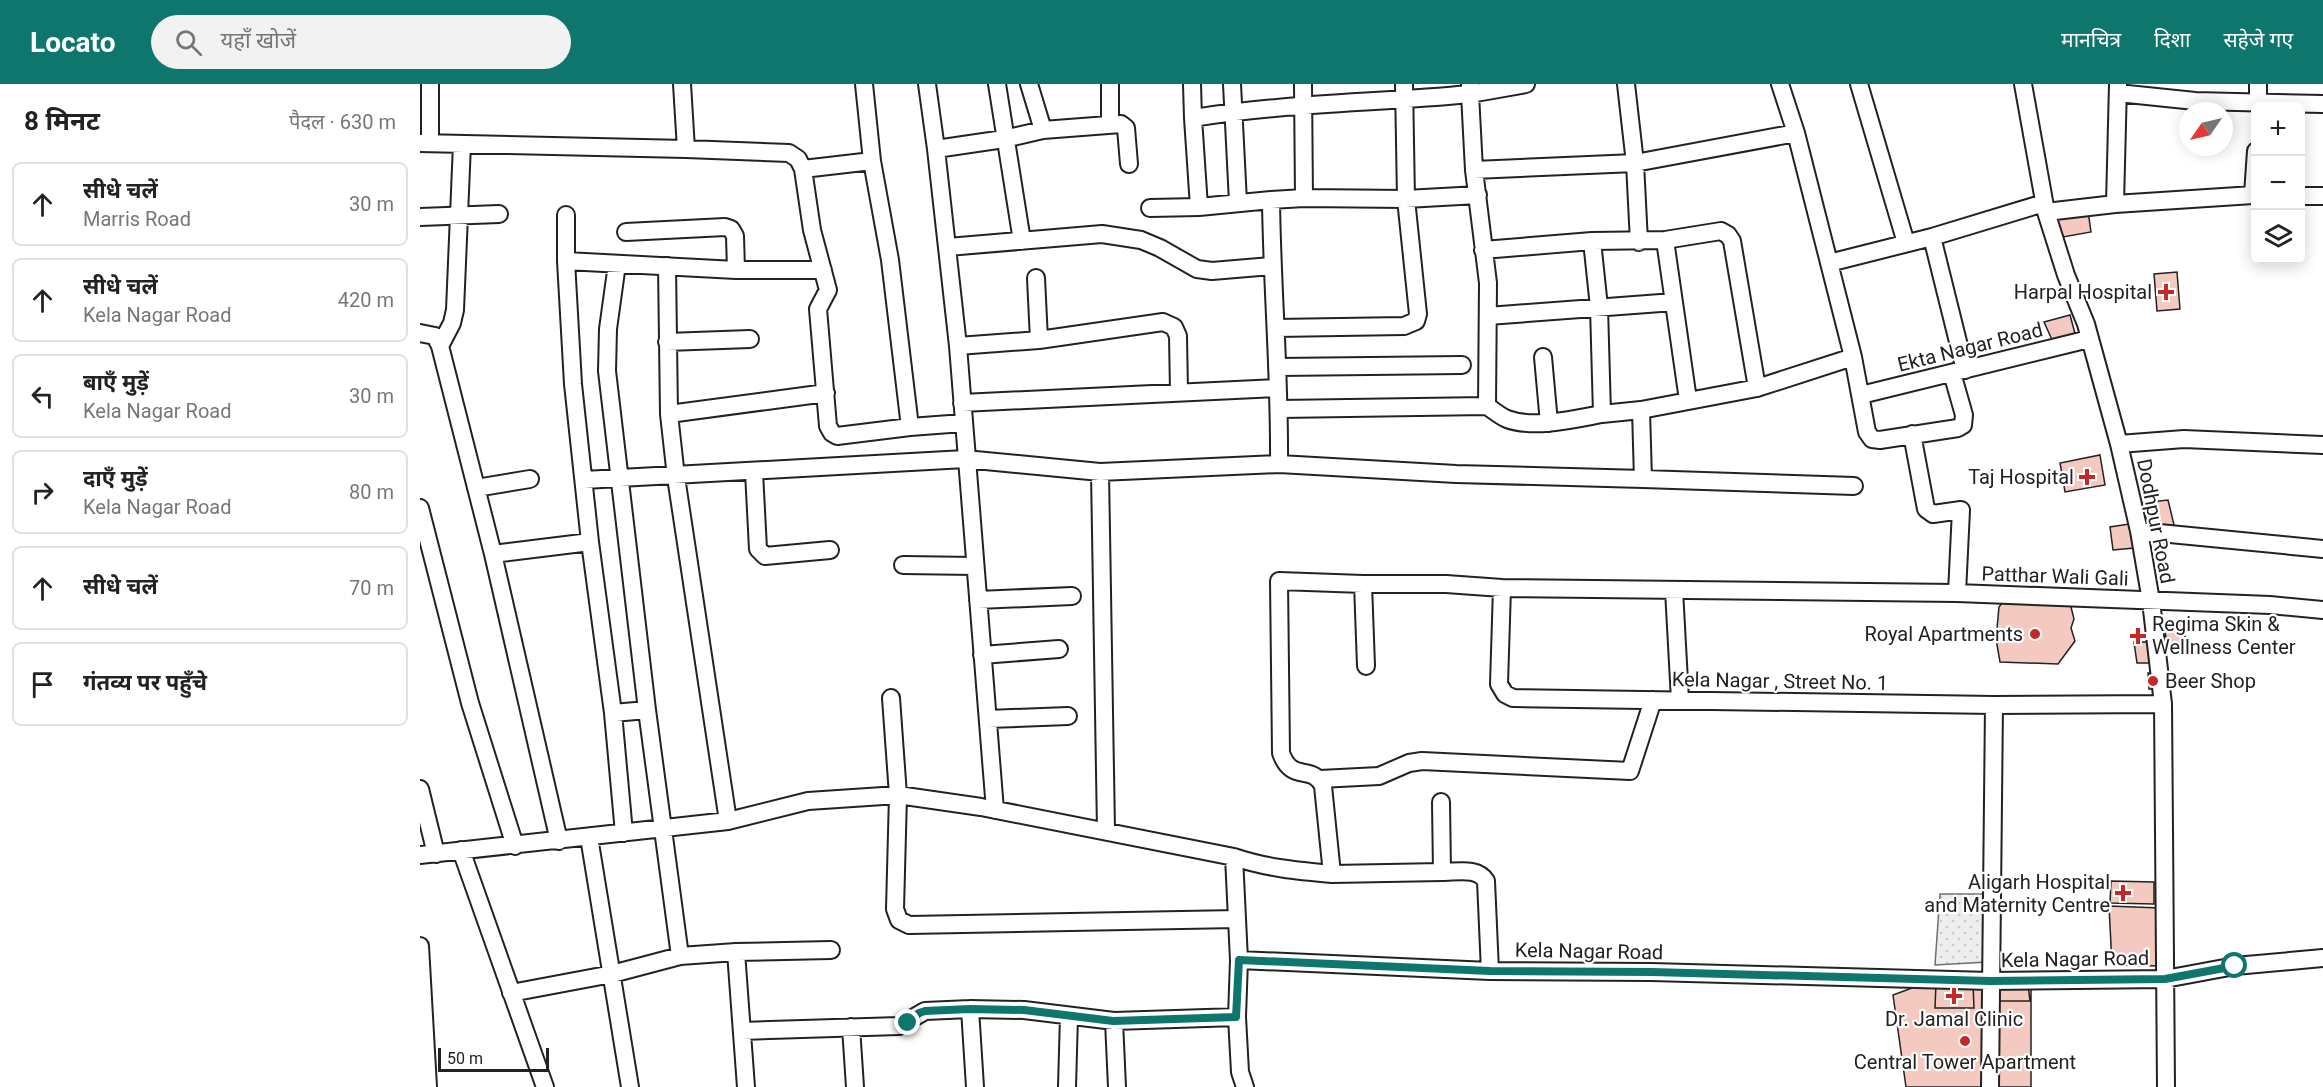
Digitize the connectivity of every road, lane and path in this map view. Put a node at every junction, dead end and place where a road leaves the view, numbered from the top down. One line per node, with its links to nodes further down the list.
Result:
1 (430, 84): 33 (street)
2 (682, 84): 36 (street)
3 (864, 84): 37 (street)
4 (927, 84): 35 (street)
5 (997, 84): 32 (street)
6 (1029, 84): 30 (street)
7 (1110, 84): 29 (street)
8 (1192, 84): 28 (street)
9 (1232, 84): 27 (street)
10 (1303, 84): 25 (street)
11 (1526, 84): 18 (street)
12 (1626, 84): 38 (street)
13 (1780, 84): 31 (street)
14 (1859, 84): 64 (street)
15 (2023, 84): 53 (street, Dodhpur Road)
16 (2195, 84): 21 (street)
17 (2258, 84): 22 (street)
18 (1470, 89): 20 (street); 41 (street)
19 (2118, 89): 21 (street); 50 (street)
20 (1404, 92): 25 (street); 47 (street)
21 (2195, 101): 26 (street)
22 (2258, 102)
23 (2305, 104): 24 (street)
24 (2323, 104)
25 (1302, 105): 27 (street); 46 (street)
26 (2251, 105)
27 (1234, 111): 28 (street); 49 (street)
28 (1193, 118): 51 (street)
29 (1110, 124): 30 (street); 39 (street)
30 (1043, 130): 32 (street)
31 (1796, 133): 38 (street); 68 (street)
32 (1004, 139): 35 (street); 61 (street)
33 (425, 143): 34 (street)
34 (462, 144): 36 (street); 56 (street)
35 (936, 148): 65 (street)
36 (686, 149): 40 (street)
37 (872, 161): 40 (street); 105 (street)
38 (1635, 163): 41 (street); 63 (street)
39 (1129, 164)
40 (803, 170): 73 (street)
41 (1474, 170): 42 (street)
42 (1478, 195): 47 (street); 66 (street)
43 (2251, 195): 50 (street)
44 (2305, 196): 45 (street)
45 (2323, 196)
46 (1304, 198): 47 (street); 48 (street)
47 (1406, 199): 78 (street)
48 (1270, 200): 49 (street); 70 (street)
49 (1238, 202): 51 (street)
50 (2115, 204): 53 (street)
51 (1199, 207): 52 (street)
52 (1150, 208)
53 (2045, 208): 59 (street); 81 (street, Dodhpur Road)
54 (499, 214): 56 (street)
55 (566, 214): 67 (street)
56 (459, 216): 57 (street); 84 (street)
57 (420, 217)
58 (626, 232): 72 (street)
59 (1932, 237): 64 (street); 90 (street)
60 (1665, 240): 63 (street); 75 (street); 92 (street)
61 (1022, 241): 65 (street); 70 (street)
62 (1592, 241): 63 (street); 66 (street); 76 (street)
63 (1639, 242)
64 (1906, 243): 68 (street)
65 (948, 247): 85 (street)
66 (1483, 250): 77 (street)
67 (566, 261): 69 (street); 117 (street)
68 (1828, 263): 87 (street)
69 (617, 264): 71 (street); 114 (street)
70 (1271, 266): 78 (street)
71 (667, 267): 72 (street); 83 (street)
72 (736, 270): 73 (street)
73 (823, 270): 94 (street)
74 (1036, 278): 82 (street)
75 (1674, 302): 76 (street); 96 (street)
76 (1599, 307): 77 (street); 102 (street)
77 (1488, 316): 98 (street)
78 (1276, 328): 89 (street)
79 (420, 333): 84 (street)
80 (750, 339): 83 (street)
81 (2089, 339): 90 (street, Ekta Nagar Road); 107 (street, Dodhpur Road)
82 (1039, 340): 85 (street); 93 (street)
83 (667, 342): 101 (street)
84 (440, 346): 119 (street)
85 (958, 346): 97 (street)
86 (1543, 357): 104 (street)
87 (1852, 357): 92 (street); 95 (street)
88 (1462, 365): 89 (street)
89 (1278, 367): 91 (street)
90 (1959, 371): 95 (street, Ekta Nagar Road); 106 (street)
91 (1277, 388): 93 (street); 99 (street)
92 (1757, 388): 96 (street)
93 (1179, 392): 97 (street)
94 (826, 393): 101 (street); 105 (street)
95 (1861, 395): 106 (street)
96 (1688, 400): 100 (street)
97 (962, 402): 103 (street)
98 (1487, 406): 99 (street); 104 (street)
99 (1280, 409): 110 (street)
100 (1641, 410): 102 (street); 116 (street)
101 (669, 414): 113 (street)
102 (1602, 414): 104 (street)
103 (963, 423): 105 (street); 109 (street)
104 (1549, 423)
105 (910, 427)
106 (1911, 434): 131 (street)
107 (2119, 444): 108 (street); 121 (street, Dodhpur Road)
108 (2323, 445)
109 (965, 459): 111 (street); 112 (street); 127 (street)
110 (1279, 464): 112 (street); 116 (street)
111 (754, 472): 113 (street); 124 (street)
112 (1100, 472): 155 (street)
113 (676, 477): 114 (street); 153 (street)
114 (620, 478): 117 (street); 144 (street)
115 (530, 479): 119 (street)
116 (1643, 479): 118 (street)
117 (584, 480): 122 (street)
118 (1854, 486)
119 (476, 488): 125 (street)
120 (420, 508): 159 (street)
121 (2139, 531): 123 (street); 134 (street, Dodhpur Road)
122 (590, 542): 125 (street); 145 (street)
123 (2323, 549)
124 (830, 550)
125 (494, 554): 158 (street)
126 (903, 565): 127 (street)
127 (975, 566): 133 (street)
128 (1363, 584): 129 (street, Patthar Wali Gali); 138 (street); 148 (street, Patthar Wali Gali)
129 (1502, 588): 130 (street, Patthar Wali Gali); 140 (street, Kela Nagar , Street No. 1)
130 (1674, 590): 131 (street, Patthar Wali Gali); 141 (street)
131 (1958, 593): 134 (street, Patthar Wali Gali)
132 (1072, 596): 133 (street)
133 (978, 600): 137 (street)
134 (2151, 600): 135 (street, Patthar Wali Gali); 142 (street, Dodhpur Road)
135 (2323, 610)
136 (1059, 649): 137 (street)
137 (982, 655): 147 (street)
138 (1366, 666)
139 (891, 698): 150 (street)
140 (1653, 700): 141 (street, Kela Nagar , Street No. 1); 148 (street)
141 (1680, 700): 143 (street, Kela Nagar , Street No. 1)
142 (2163, 704): 143 (street, Kela Nagar , Street No. 1); 174 (street, Dodhpur Road)
143 (1994, 705): 175 (street)
144 (647, 710): 145 (street); 154 (street)
145 (613, 713): 156 (street)
146 (1068, 716): 147 (street)
147 (987, 718): 152 (street)
148 (1320, 779): 164 (street)
149 (420, 789): 161 (street)
150 (898, 795): 152 (street); 153 (street); 165 (street)
151 (1441, 802): 163 (street)
152 (995, 810): 155 (street)
153 (728, 821): 154 (street)
154 (663, 829): 156 (street); 169 (street)
155 (1106, 831): 162 (street)
156 (624, 833): 157 (street)
157 (589, 837): 158 (street); 173 (street)
158 (559, 841): 159 (street)
159 (515, 846): 160 (street)
160 (461, 850): 161 (street); 176 (street)
161 (428, 854)
162 (1234, 857): 164 (street); 165 (street)
163 (1442, 872): 164 (street); 172 (street)
164 (1332, 874)
165 (1237, 919): 171 (street)
166 (420, 946): 182 (street)
167 (831, 950): 168 (street)
168 (736, 952): 169 (street); 183 (street)
169 (680, 956): 173 (street)
170 (2323, 958): 174 (street, Kela Nagar Road)
171 (1239, 960): 172 (street, Kela Nagar Road); 179 (street)
172 (1490, 971): 175 (street, Kela Nagar Road)
173 (612, 974): 176 (street); 186 (street)
174 (2165, 979): 175 (street, Kela Nagar Road); 194 (street, Dodhpur Road)
175 (1990, 981): 193 (street)
176 (511, 993): 185 (street)
177 (970, 1009): 178 (street); 181 (street); 189 (street)
178 (1069, 1016): 180 (street); 190 (street)
179 (1236, 1017): 180 (street); 192 (street)
180 (1113, 1021): 191 (street)
181 (851, 1027): 183 (street); 188 (street)
182 (423, 1029): 184 (street)
183 (742, 1031): 187 (street)
184 (428, 1087)
185 (545, 1087)
186 (630, 1087)
187 (746, 1087)
188 (855, 1087)
189 (975, 1087)
190 (1067, 1087)
191 (1117, 1087)
192 (1245, 1087)
193 (1990, 1087)
194 (2166, 1087)

